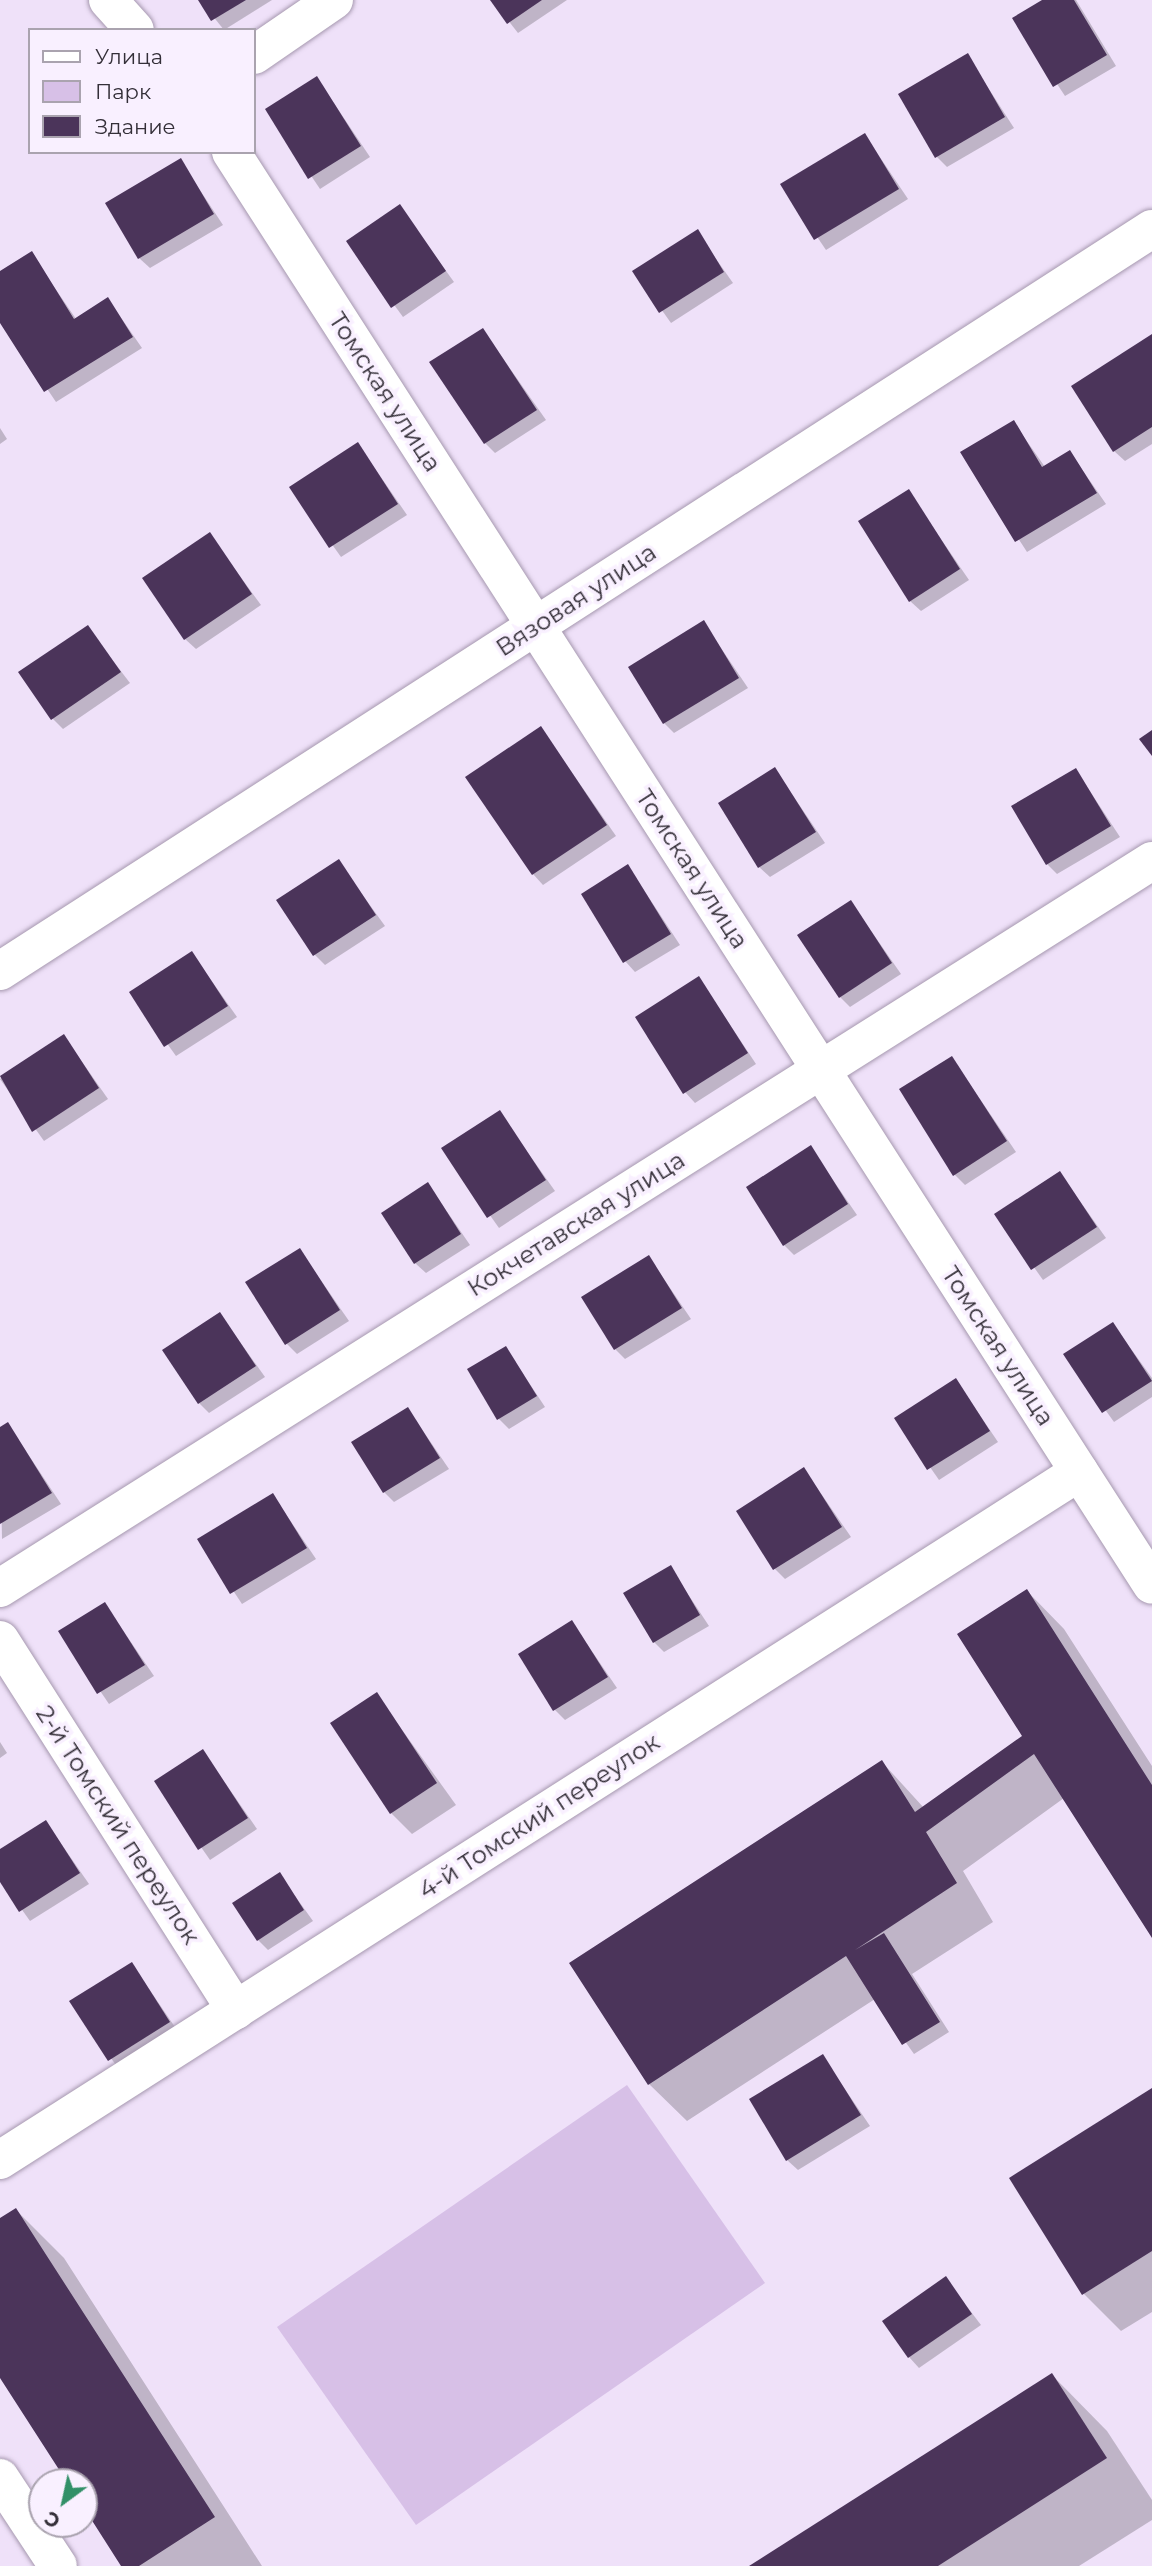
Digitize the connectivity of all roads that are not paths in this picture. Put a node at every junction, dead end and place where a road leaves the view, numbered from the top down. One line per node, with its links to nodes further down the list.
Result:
1 (108, 0): 3 (street)
2 (334, 0): 4 (street)
3 (133, 28)
4 (256, 54)
5 (232, 154): 7 (street, Томская улица)
6 (1152, 229): 7 (street, Вязовая улица)
7 (535, 626): 9 (street, Вязовая улица); 10 (street, Томская улица)
8 (1152, 861): 10 (street, Кокчетавская улица)
9 (0, 971)
10 (821, 1070): 11 (street, Томская улица); 13 (street, Кокчетавская улица)
11 (1079, 1472): 12 (street, Томская улица); 15 (street, 4-й Томский переулок)
12 (1152, 1585)
13 (0, 1588)
14 (0, 1640): 15 (street, 2-й Томский переулок)
15 (236, 2010): 16 (street, 4-й Томский переулок)
16 (0, 2160)
17 (0, 2478): 18 (street)
18 (58, 2566)

